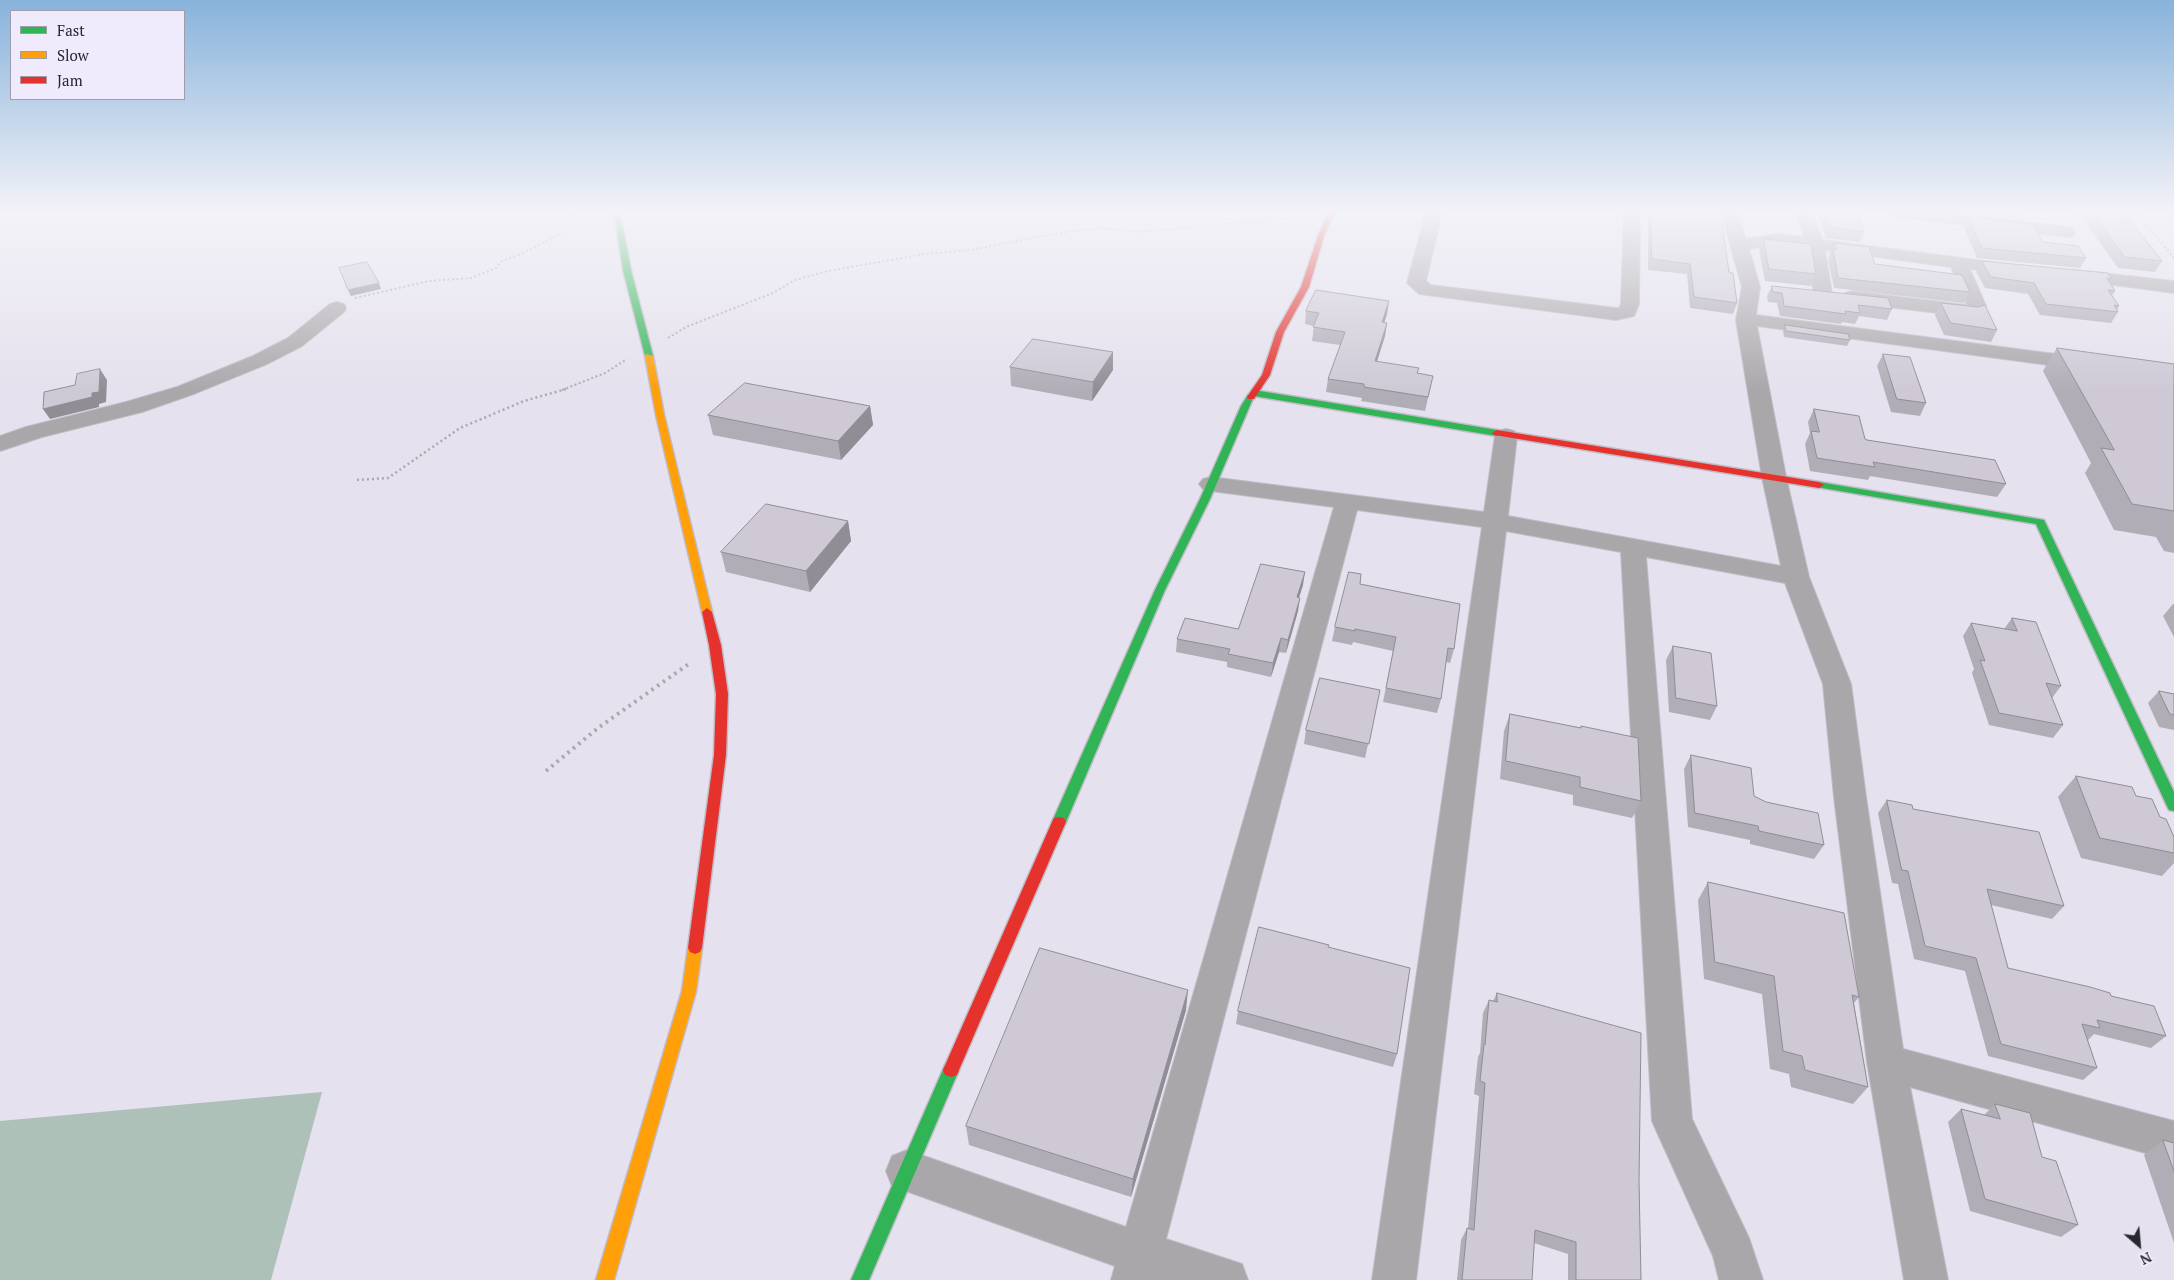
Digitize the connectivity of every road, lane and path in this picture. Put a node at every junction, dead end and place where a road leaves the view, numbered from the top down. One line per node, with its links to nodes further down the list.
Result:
1 (487, 272): 14 (path)
2 (627, 272): 16 (street)
3 (825, 272): 16 (path)
4 (1309, 272): 18 (street)
5 (1419, 272): 6 (street)
6 (1631, 272)
7 (1751, 272): 15 (street)
8 (1814, 272): 9 (street)
9 (1961, 272)
10 (2094, 272): 12 (street)
11 (2060, 274): 12 (street)
12 (2098, 277): 13 (street)
13 (2174, 286)
14 (337, 308): 20 (street)
15 (1746, 320): 17 (street); 21 (street)
16 (648, 349): 22 (path); 28 (street)
17 (2106, 367)
18 (1254, 393): 19 (street); 23 (street)
19 (1506, 436): 21 (street); 25 (street)
20 (0, 444)
21 (1774, 477): 27 (street); 30 (street)
22 (357, 480)
23 (1211, 484): 24 (street); 33 (street)
24 (1347, 503): 25 (street); 34 (street)
25 (1494, 521): 26 (street); 38 (street)
26 (1633, 547): 27 (street); 39 (street)
27 (1796, 578): 31 (street)
28 (714, 645): 29 (path); 35 (street)
29 (546, 771)
30 (2174, 806)
31 (1886, 1062): 32 (street); 40 (street)
32 (2174, 1141)
33 (907, 1171): 34 (street); 36 (street)
34 (1136, 1267): 37 (street)
35 (604, 1280)
36 (860, 1280)
37 (1226, 1280)
38 (1394, 1280)
39 (1741, 1280)
40 (1926, 1280)

